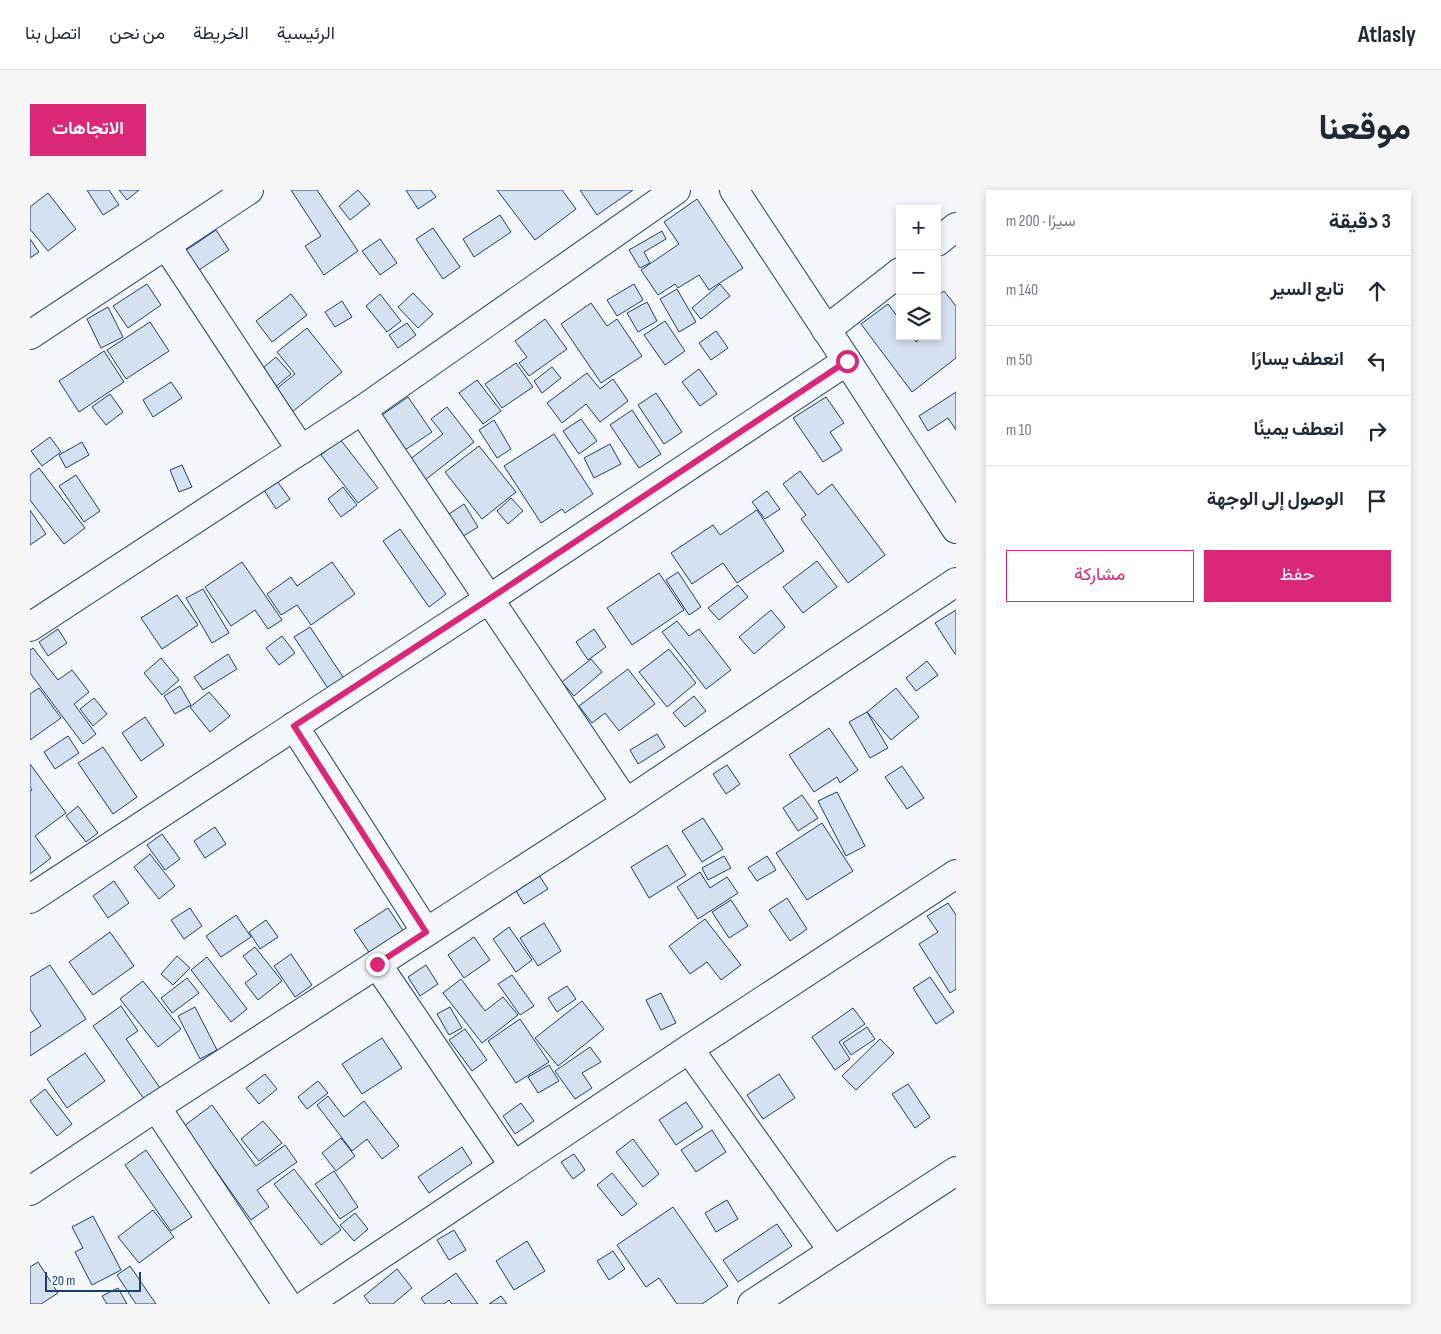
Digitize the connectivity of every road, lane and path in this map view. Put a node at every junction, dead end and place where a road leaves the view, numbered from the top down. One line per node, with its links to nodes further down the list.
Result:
1 (250, 190): 6 (street)
2 (676, 190): 11 (street)
3 (734, 190): 8 (street)
4 (956, 227): 5 (street)
5 (941, 239)
6 (166, 245): 9 (street); 12 (street)
7 (896, 275): 8 (street)
8 (826, 330): 10 (street)
9 (30, 335)
10 (847, 361): 13 (street); 15 (street)
11 (362, 410): 12 (street); 15 (street)
12 (301, 450): 16 (street)
13 (956, 529)
14 (956, 582): 18 (street)
15 (489, 599): 17 (street); 18 (street)
16 (30, 627)
17 (294, 726): 20 (street); 21 (street)
18 (626, 803): 21 (street)
19 (956, 874): 23 (street)
20 (30, 899)
21 (426, 932): 22 (street)
22 (377, 964): 24 (street); 25 (street)
23 (689, 1049): 25 (street); 28 (street)
24 (156, 1107): 27 (street); 29 (street)
25 (514, 1166): 30 (street)
26 (956, 1171): 28 (street)
27 (30, 1191)
28 (833, 1251): 31 (street)
29 (287, 1304)
30 (307, 1304)
31 (752, 1304)

